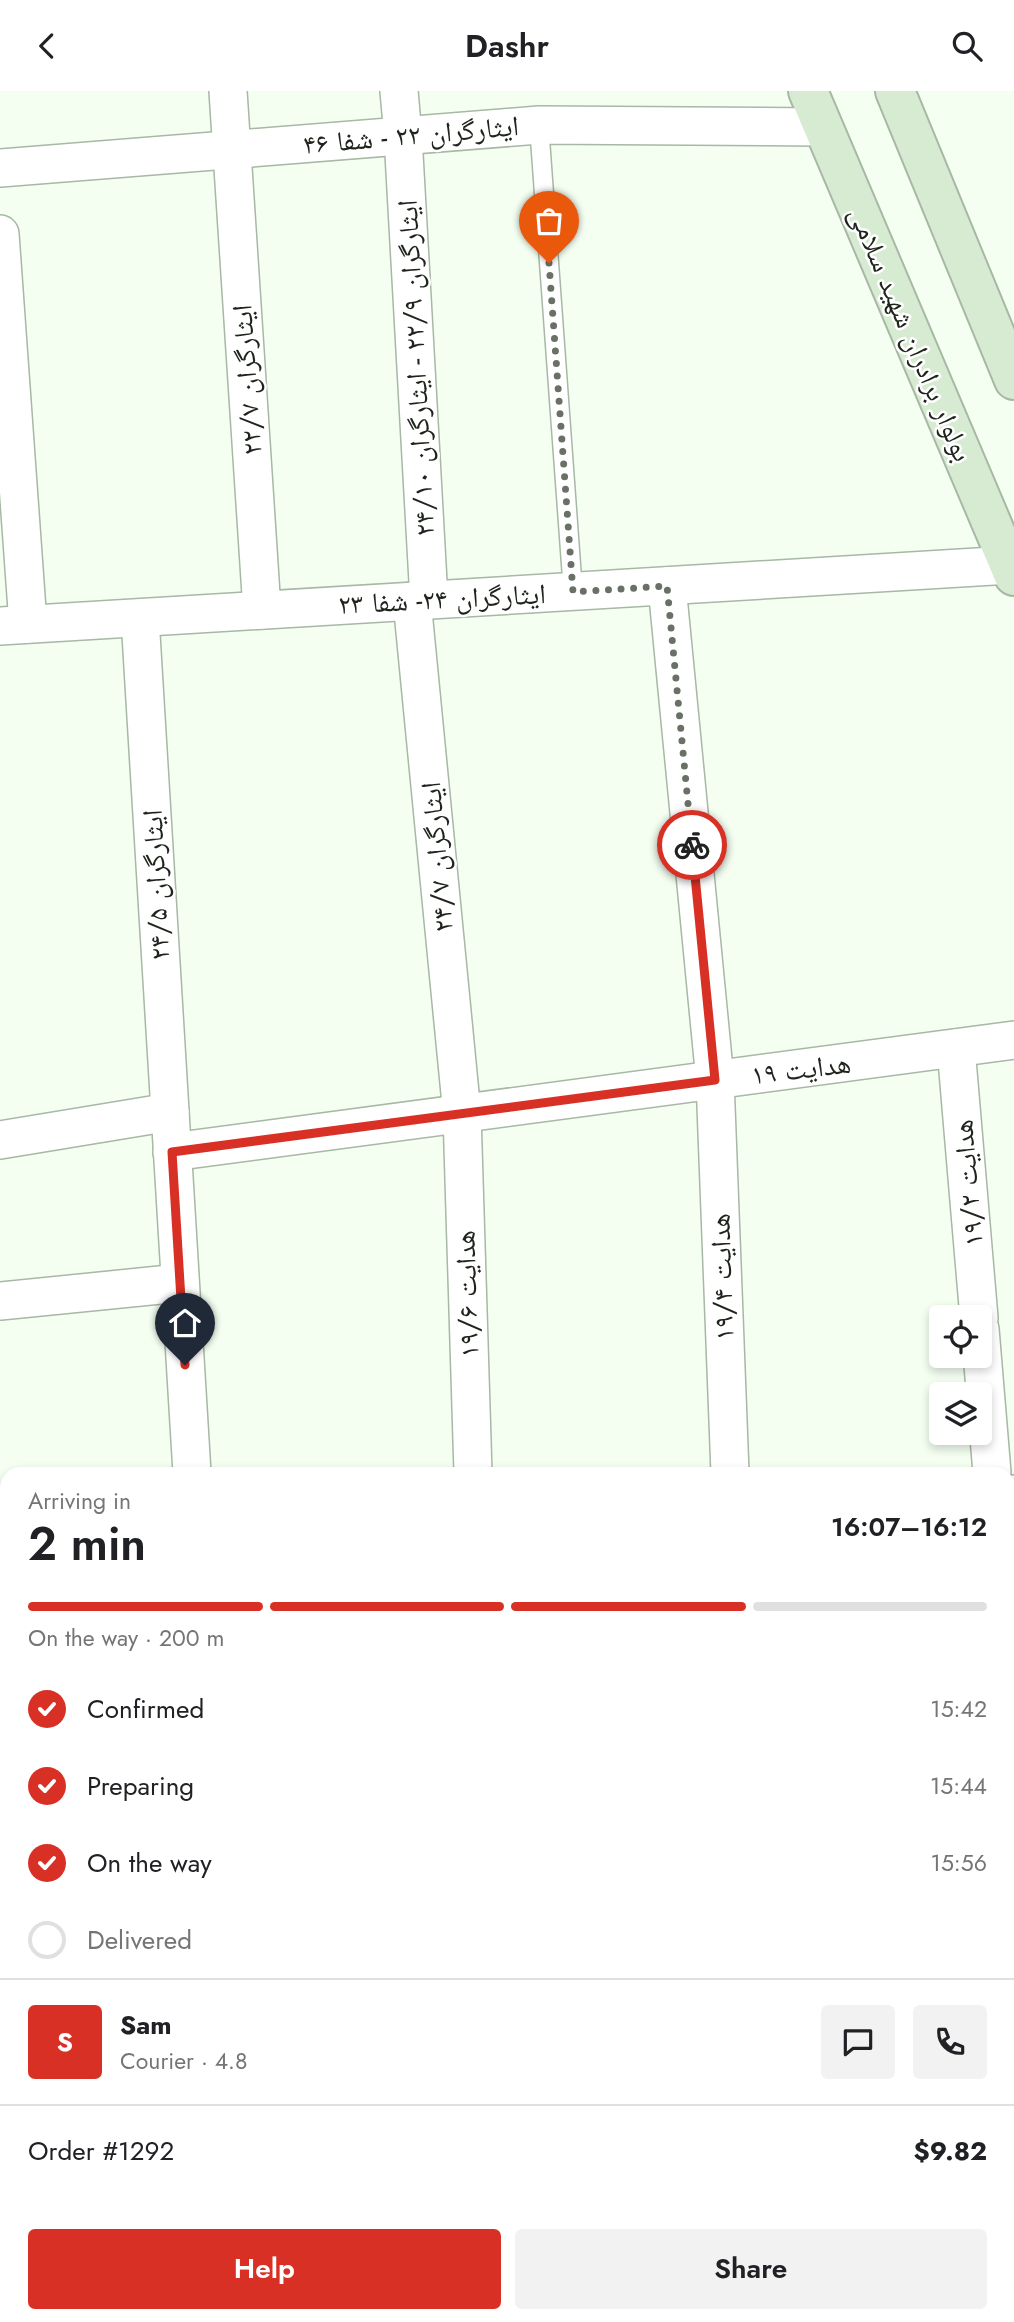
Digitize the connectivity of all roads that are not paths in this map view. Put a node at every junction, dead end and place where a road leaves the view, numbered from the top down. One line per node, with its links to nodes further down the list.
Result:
1 (228, 91): 8 (street, ایثارگران ۲۲/۷)
2 (398, 91): 7 (street, ایثارگران ۲۲/۹ - ایثارگران ۲۴/۱۰)
3 (808, 91): 6 (street, بولوار برادران شهید سلامی)
4 (895, 91): 11 (street)
5 (539, 125): 6 (street, ایثارگران ۲۲ - شفا ۴۶); 7 (street, ایثارگران ۲۲ - شفا ۴۶); 14 (lane)
6 (823, 127): 12 (street, بولوار برادران شهید سلامی)
7 (403, 136): 8 (street, ایثارگران ۲۲ - شفا ۴۶); 15 (street, ایثارگران ۲۲/۹ - ایثارگران ۲۴/۱۰)
8 (232, 150): 9 (street, ایثارگران ۲۲ - شفا ۴۶); 16 (street, ایثارگران ۲۲/۷)
9 (0, 168)
10 (0, 234): 18 (street)
11 (1014, 380)
12 (1012, 571): 13 (street, ایثارگران ۲۴- شفا ۲۳)
13 (667, 586): 14 (street, ایثارگران ۲۴- شفا ۲۳); 21 (street, هدایت ۱۹/۴)
14 (573, 592): 15 (street, ایثارگران ۲۴- شفا ۲۳)
15 (421, 601): 16 (street, ایثارگران ۲۴- شفا ۲۳); 23 (street, ایثارگران ۲۴/۷)
16 (262, 610): 17 (street, ایثارگران ۲۴- شفا ۲۳)
17 (140, 618): 18 (street, ایثارگران ۲۴- شفا ۲۳); 22 (street, ایثارگران ۲۴/۵)
18 (14, 625)
19 (1014, 1040): 20 (street, هدایت ۱۹)
20 (956, 1048): 21 (street, هدایت ۱۹); 28 (street, هدایت ۱۹/۲)
21 (715, 1080): 23 (street, هدایت ۱۹); 32 (street, هدایت ۱۹/۴)
22 (170, 1112): 24 (street); 25 (street, ایثارگران ۲۴/۵)
23 (461, 1114): 25 (street, هدایت ۱۹); 31 (street, هدایت ۱۹/۶)
24 (0, 1140)
25 (172, 1152): 26 (street, ایثارگران ۲۴/۵)
26 (180, 1283): 27 (street); 30 (street, ایثارگران ۲۴/۵)
27 (0, 1301)
28 (978, 1305)
29 (983, 1368): 33 (street)
30 (192, 1467)
31 (473, 1467)
32 (730, 1467)
33 (992, 1467)

